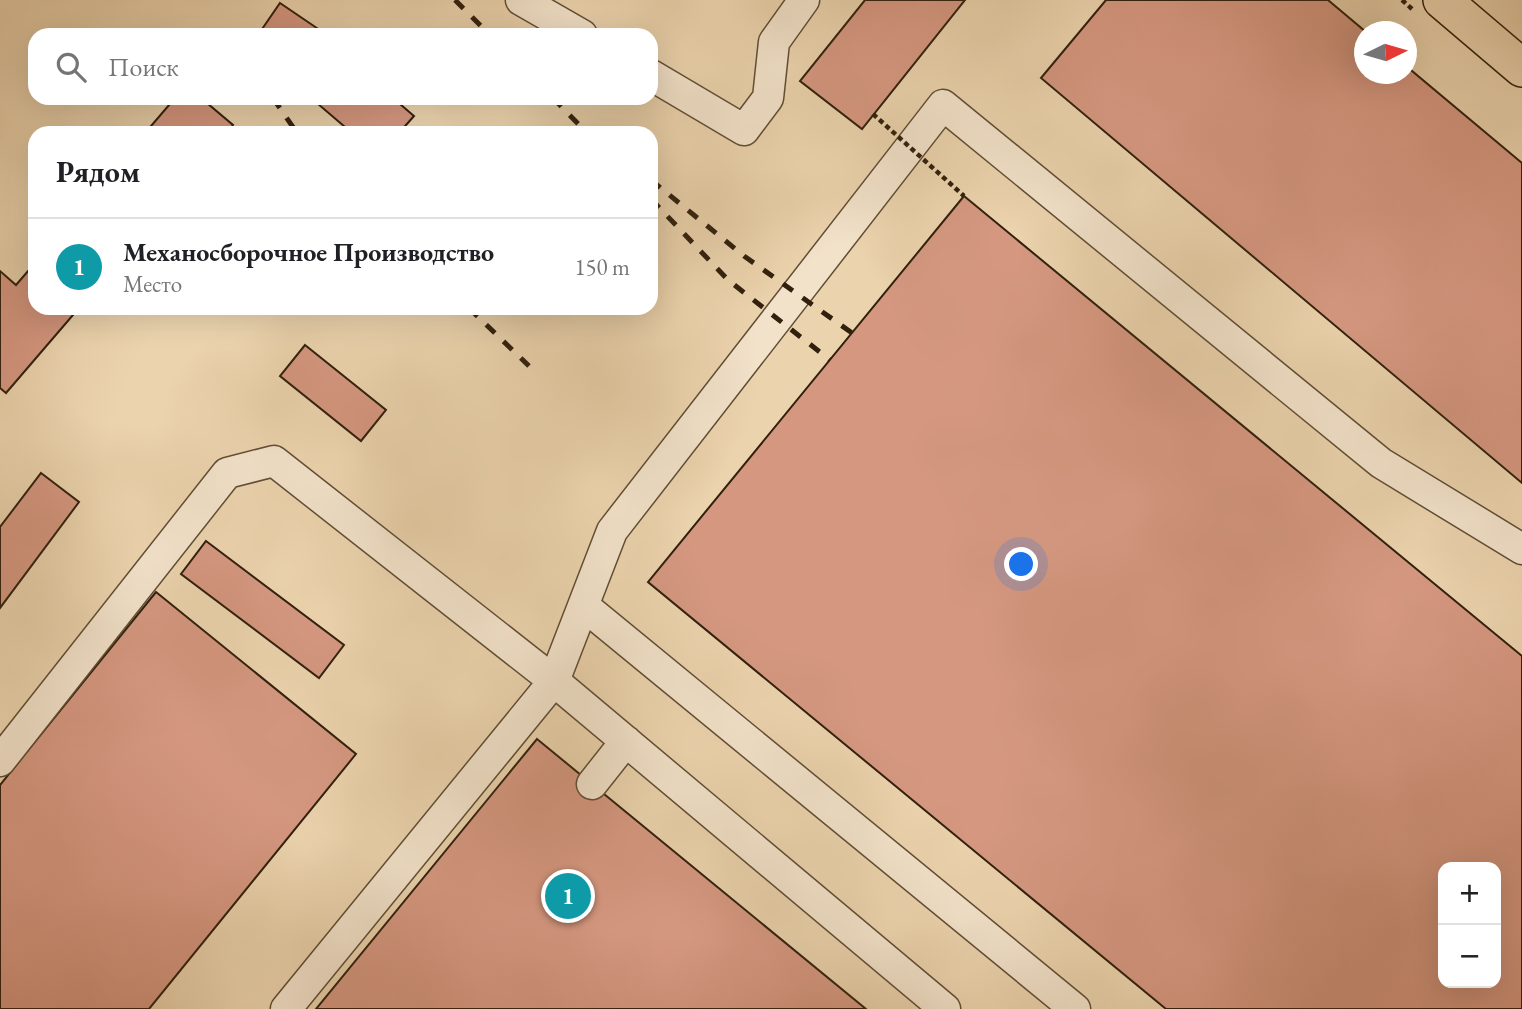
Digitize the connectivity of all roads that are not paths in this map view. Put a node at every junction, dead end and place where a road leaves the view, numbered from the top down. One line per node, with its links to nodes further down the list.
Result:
1 (521, 0): 4 (lane)
2 (804, 0): 6 (lane)
3 (1442, 0): 5 (main road)
4 (570, 28)
5 (1522, 68)
6 (658, 79)
7 (1522, 549): 8 (lane)
8 (584, 606): 9 (lane); 15 (lane)
9 (554, 681): 10 (lane); 11 (lane); 13 (lane)
10 (626, 741): 12 (lane); 14 (lane)
11 (0, 761)
12 (592, 784)
13 (286, 1009)
14 (945, 1009)
15 (1075, 1009)

